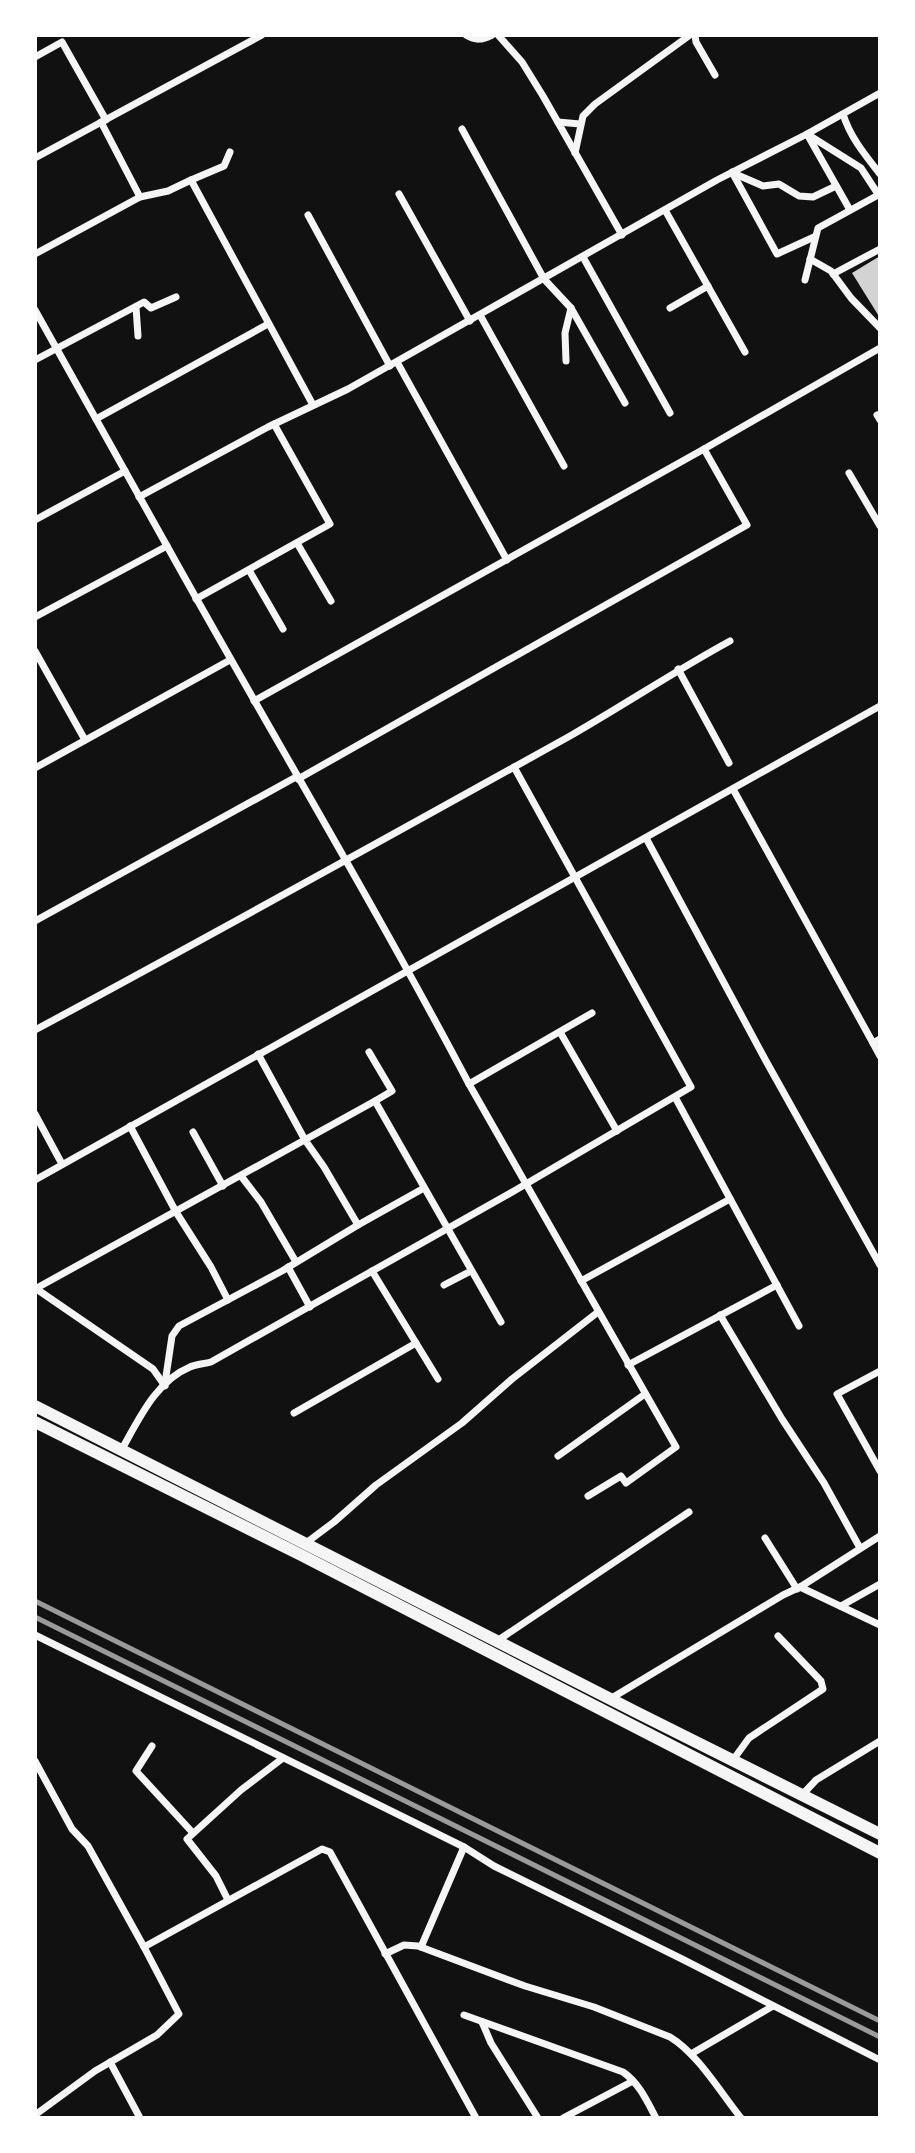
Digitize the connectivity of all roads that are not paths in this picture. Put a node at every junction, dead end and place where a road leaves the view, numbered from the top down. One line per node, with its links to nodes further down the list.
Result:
1 (262, 35): 11 (street)
2 (466, 35): 3 (street)
3 (492, 35)
4 (498, 35): 12 (street)
5 (693, 35): 8 (street); 13 (street)
6 (60, 38): 7 (street); 11 (street)
7 (35, 57)
8 (715, 75)
9 (880, 93): 10 (street)
10 (843, 114): 15 (street); 20 (street)
11 (103, 121): 18 (street); 25 (street)
12 (558, 122): 13 (street); 17 (street)
13 (580, 124): 17 (street)
14 (462, 129): 36 (street)
15 (807, 134): 19 (street); 22 (street); 24 (street)
16 (230, 152): 21 (street)
17 (575, 153): 29 (street)
18 (35, 158)
19 (732, 172): 22 (street); 26 (street); 30 (street)
20 (880, 174)
21 (191, 180): 25 (street); 46 (street)
22 (836, 186): 27 (street)
23 (399, 194): 45 (street)
24 (879, 194): 27 (street)
25 (140, 197): 32 (street)
26 (665, 210): 29 (street); 38 (street)
27 (850, 210): 30 (street)
28 (307, 215): 54 (street)
29 (622, 235): 33 (street)
30 (814, 237): 34 (street)
31 (880, 249): 35 (street)
32 (35, 254)
33 (583, 257): 36 (street); 57 (street)
34 (810, 259): 35 (street); 37 (street)
35 (833, 274): 47 (street)
36 (544, 279): 41 (street); 44 (street)
37 (805, 280)
38 (708, 286): 42 (street); 51 (street)
39 (176, 297): 40 (street)
40 (136, 307): 48 (street); 49 (street)
41 (571, 308): 53 (street); 55 (street)
42 (670, 308)
43 (35, 310): 49 (street)
44 (480, 315): 45 (street); 61 (street)
45 (470, 321): 54 (street)
46 (268, 324): 56 (street); 58 (street)
47 (880, 328)
48 (138, 336)
49 (57, 348): 52 (street); 58 (street)
50 (880, 348): 60 (street)
51 (745, 352)
52 (35, 360)
53 (566, 361)
54 (393, 364): 56 (street); 69 (street)
55 (625, 404)
56 (313, 405): 59 (street)
57 (670, 412)
58 (96, 419): 62 (street)
59 (274, 424): 64 (street); 67 (street)
60 (704, 449): 69 (street); 86 (street)
61 (564, 466)
62 (125, 471): 64 (street); 65 (street)
63 (849, 472): 66 (street)
64 (139, 497): 68 (street)
65 (35, 520)
66 (880, 526)
67 (297, 543): 70 (street); 72 (street)
68 (167, 546): 71 (street); 73 (street)
69 (507, 561): 79 (street)
70 (249, 570): 71 (street); 74 (street)
71 (196, 599): 77 (street)
72 (331, 601)
73 (35, 617)
74 (283, 629)
75 (730, 641): 78 (street)
76 (35, 651): 82 (street)
77 (230, 660): 79 (street); 82 (street)
78 (678, 669): 83 (street); 84 (street)
79 (254, 701): 86 (street)
80 (878, 707): 81 (street); 87 (street)
81 (880, 716)
82 (85, 740): 85 (street)
83 (729, 762)
84 (514, 766): 89 (street); 90 (street)
85 (35, 768)
86 (297, 778): 89 (street); 91 (street)
87 (733, 789): 88 (street); 96 (street)
88 (646, 838): 90 (street); 119 (street)
89 (346, 861): 92 (street); 94 (street)
90 (575, 877): 92 (street); 101 (street)
91 (35, 921)
92 (408, 970): 98 (street); 100 (street)
93 (592, 1013): 95 (street)
94 (35, 1030)
95 (560, 1032): 100 (street); 105 (street)
96 (876, 1041): 99 (street)
97 (369, 1052): 102 (street)
98 (258, 1054): 104 (street); 107 (street)
99 (880, 1056)
100 (469, 1084): 111 (street)
101 (675, 1097): 105 (street); 114 (street)
102 (375, 1101): 107 (street); 113 (street)
103 (35, 1114): 108 (street)
104 (130, 1126): 108 (street); 115 (street)
105 (617, 1131): 111 (street)
106 (193, 1132): 112 (street)
107 (305, 1140): 109 (street); 116 (street)
108 (62, 1164): 110 (street)
109 (241, 1176): 112 (street); 118 (street)
110 (35, 1180)
111 (526, 1184): 117 (street); 123 (street)
112 (223, 1186): 115 (street)
113 (424, 1188): 116 (street); 117 (street)
114 (730, 1199): 123 (street); 125 (street)
115 (176, 1212): 126 (street); 127 (street)
116 (358, 1225): 118 (street)
117 (447, 1228): 121 (street); 122 (street)
118 (296, 1262): 120 (street)
119 (880, 1265)
120 (288, 1267): 127 (street); 128 (street)
121 (471, 1270): 124 (street); 131 (street)
122 (372, 1271): 128 (street); 133 (street)
123 (581, 1281): 129 (street)
124 (444, 1285)
125 (776, 1285): 130 (street); 132 (street)
126 (35, 1289): 137 (street)
127 (228, 1300): 137 (street)
128 (310, 1307): 137 (street)
129 (598, 1312): 134 (street); 152 (street)
130 (720, 1315): 134 (street); 151 (street)
131 (501, 1322)
132 (799, 1326)
133 (416, 1343): 136 (street); 140 (street)
134 (628, 1365): 138 (street)
135 (880, 1371): 146 (street)
136 (438, 1379)
137 (164, 1386): 144 (street)
138 (645, 1394): 145 (street); 147 (street)
139 (35, 1405): 142 (main road)
140 (294, 1413)
141 (35, 1422): 143 (main road)
142 (95, 1436): 143 (main road); 144 (main road)
143 (88, 1450): 152 (main road)
144 (121, 1450): 152 (main road)
145 (558, 1456)
146 (880, 1471)
147 (588, 1496)
148 (689, 1512): 159 (street)
149 (880, 1536): 151 (street)
150 (765, 1538): 154 (street)
151 (860, 1548): 154 (street)
152 (303, 1549): 159 (main road); 170 (main road)
153 (880, 1584): 155 (street)
154 (797, 1589): 155 (street); 160 (street)
155 (841, 1606): 156 (street)
156 (880, 1625)
157 (35, 1635): 163 (street)
158 (778, 1636): 164 (street)
159 (497, 1641): 160 (main road)
160 (610, 1699): 164 (main road)
161 (880, 1741): 166 (street)
162 (152, 1746): 167 (street)
163 (283, 1758): 167 (street); 169 (street)
164 (733, 1760): 166 (main road)
165 (35, 1761): 172 (street)
166 (802, 1795): 168 (main road)
167 (193, 1833): 171 (street)
168 (880, 1834)
169 (464, 1847): 173 (street); 175 (street)
170 (880, 1853)
171 (229, 1900): 172 (street); 174 (street)
172 (144, 1947): 180 (street)
173 (421, 1947): 174 (street); 178 (street)
174 (385, 1954): 184 (street)
175 (773, 2006): 178 (street); 179 (street)
176 (464, 2015): 177 (street)
177 (482, 2022): 181 (street); 185 (street)
178 (691, 2054): 188 (street)
179 (880, 2060)
180 (110, 2062): 182 (street); 183 (street)
181 (633, 2081): 186 (street); 187 (street)
182 (35, 2115)
183 (140, 2118)
184 (476, 2118)
185 (538, 2118)
186 (563, 2118)
187 (656, 2118)
188 (741, 2118)

